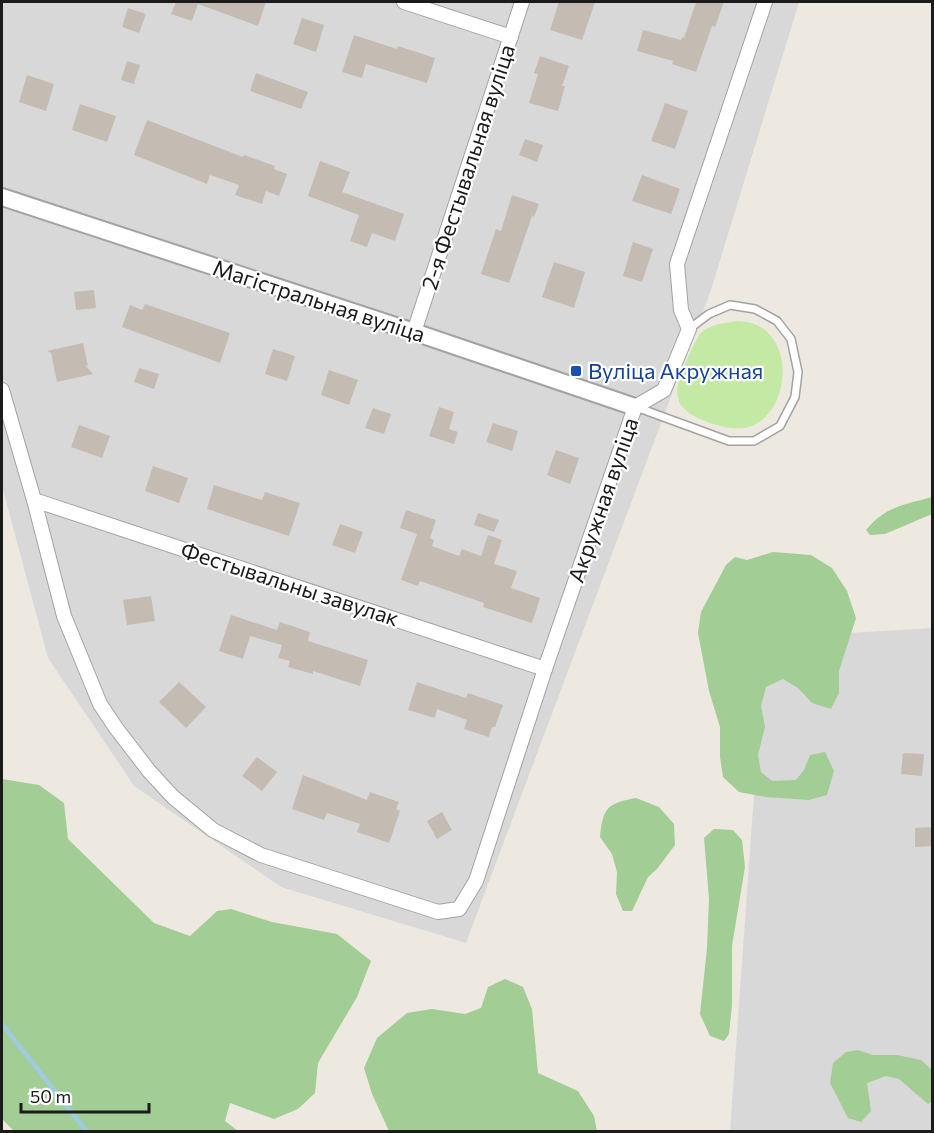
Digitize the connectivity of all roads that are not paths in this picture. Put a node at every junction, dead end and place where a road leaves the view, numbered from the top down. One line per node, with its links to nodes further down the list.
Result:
1 (404, 2): 4 (street)
2 (522, 2): 4 (street, 2-я Фестывальная вуліца)
3 (765, 2): 6 (street)
4 (511, 36): 7 (street, 2-я Фестывальная вуліца)
5 (2, 197): 7 (street, Магістральная вуліца)
6 (689, 329): 9 (street, Акружная вуліца); 9 (lane)
7 (414, 332): 9 (street, Магістральная вуліца)
8 (2, 390): 10 (street)
9 (635, 407): 11 (street, Акружная вуліца)
10 (34, 500): 11 (street, Фестывальны завулак); 11 (street, Акружная вуліца)
11 (545, 669)

